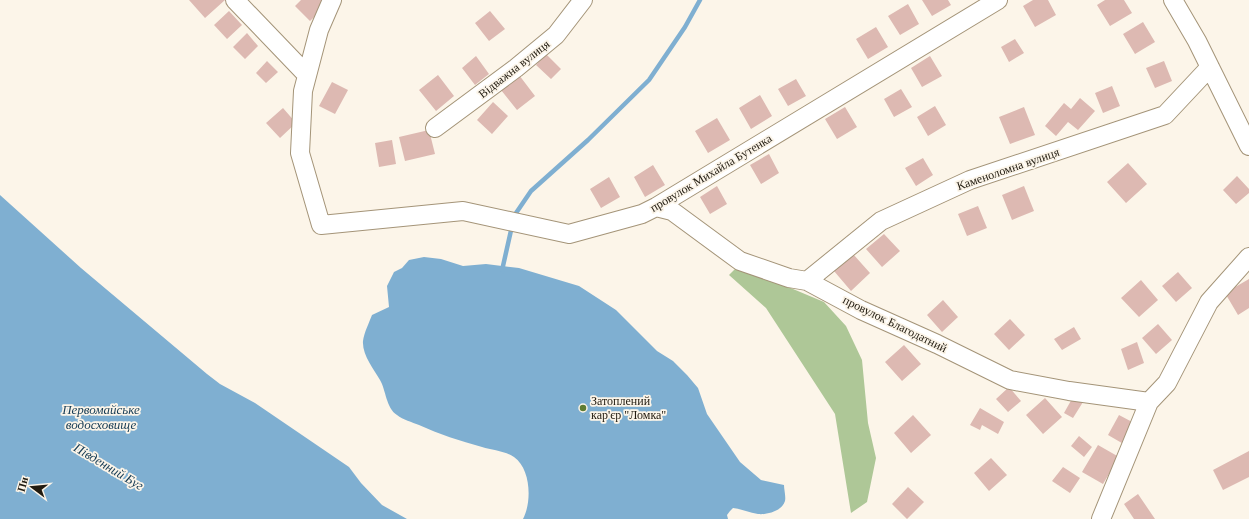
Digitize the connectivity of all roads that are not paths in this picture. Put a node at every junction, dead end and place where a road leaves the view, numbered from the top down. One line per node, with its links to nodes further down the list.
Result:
1 (235, 0): 7 (street)
2 (332, 0): 7 (street)
3 (582, 0): 8 (street, Відважна вулиця)
4 (998, 0): 10 (street, провулок Михайла Бутенка)
5 (1173, 0): 6 (street)
6 (1210, 67): 9 (street); 12 (street, Каменоломна вулиця)
7 (307, 75): 10 (street, провулок Михайла Бутенка)
8 (435, 128)
9 (1249, 146)
10 (656, 207): 12 (street, провулок Благодатний)
11 (1249, 257): 13 (street)
12 (808, 281): 13 (street, провулок Благодатний)
13 (1149, 402): 14 (street)
14 (1101, 519)

